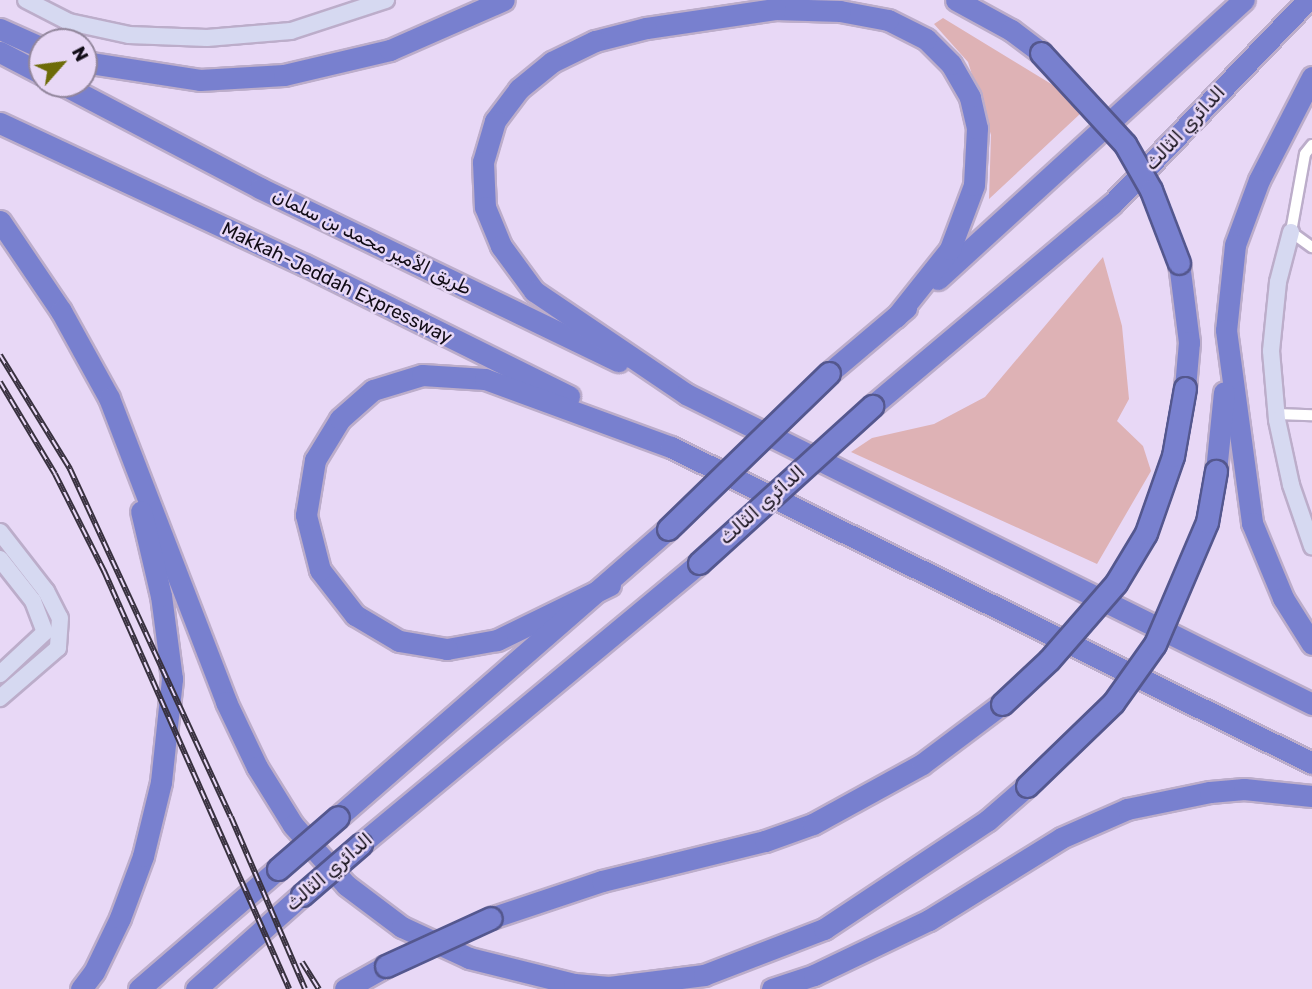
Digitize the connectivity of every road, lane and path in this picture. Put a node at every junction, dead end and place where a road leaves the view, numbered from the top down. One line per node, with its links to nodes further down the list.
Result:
1 (26, 0): 7 (street)
2 (386, 0): 7 (street)
3 (523, 0): 8 (highway)
4 (957, 0): 41 (highway, bridge)
5 (1244, 0): 21 (highway, الدائري الثالث)
6 (1308, 0): 40 (highway, الدائري الثالث, bridge)
7 (364, 4)
8 (498, 4): 12 (highway)
9 (0, 29): 10 (highway)
10 (28, 42)
11 (0, 52): 13 (highway)
12 (98, 63)
13 (28, 67)
14 (1312, 77): 22 (highway)
15 (89, 98): 23 (highway, طريق الأمير محمد بن سلمان)
16 (0, 123): 27 (highway, Makkah-Jeddah Expressway)
17 (1312, 145): 19 (street)
18 (0, 221): 24 (highway)
19 (1291, 232): 20 (street); 25 (street)
20 (1312, 247)
21 (896, 317): 23 (highway); 31 (highway, الدائري الثالث, bridge)
22 (1228, 355): 24 (highway, bridge); 32 (highway)
23 (686, 394): 35 (highway)
24 (109, 398): 38 (highway)
25 (1276, 414): 26 (street); 29 (street)
26 (1312, 415)
27 (671, 447): 31 (highway); 36 (highway)
28 (0, 532): 34 (street)
29 (1312, 546)
30 (0, 559): 33 (street)
31 (610, 585): 39 (highway, الدائري الثالث, bridge)
32 (1312, 644)
33 (0, 674)
34 (0, 698)
35 (1312, 704)
36 (1312, 763)
37 (1312, 796): 42 (highway)
38 (81, 989)
39 (139, 989)
40 (196, 989)
41 (345, 989)
42 (772, 989)

